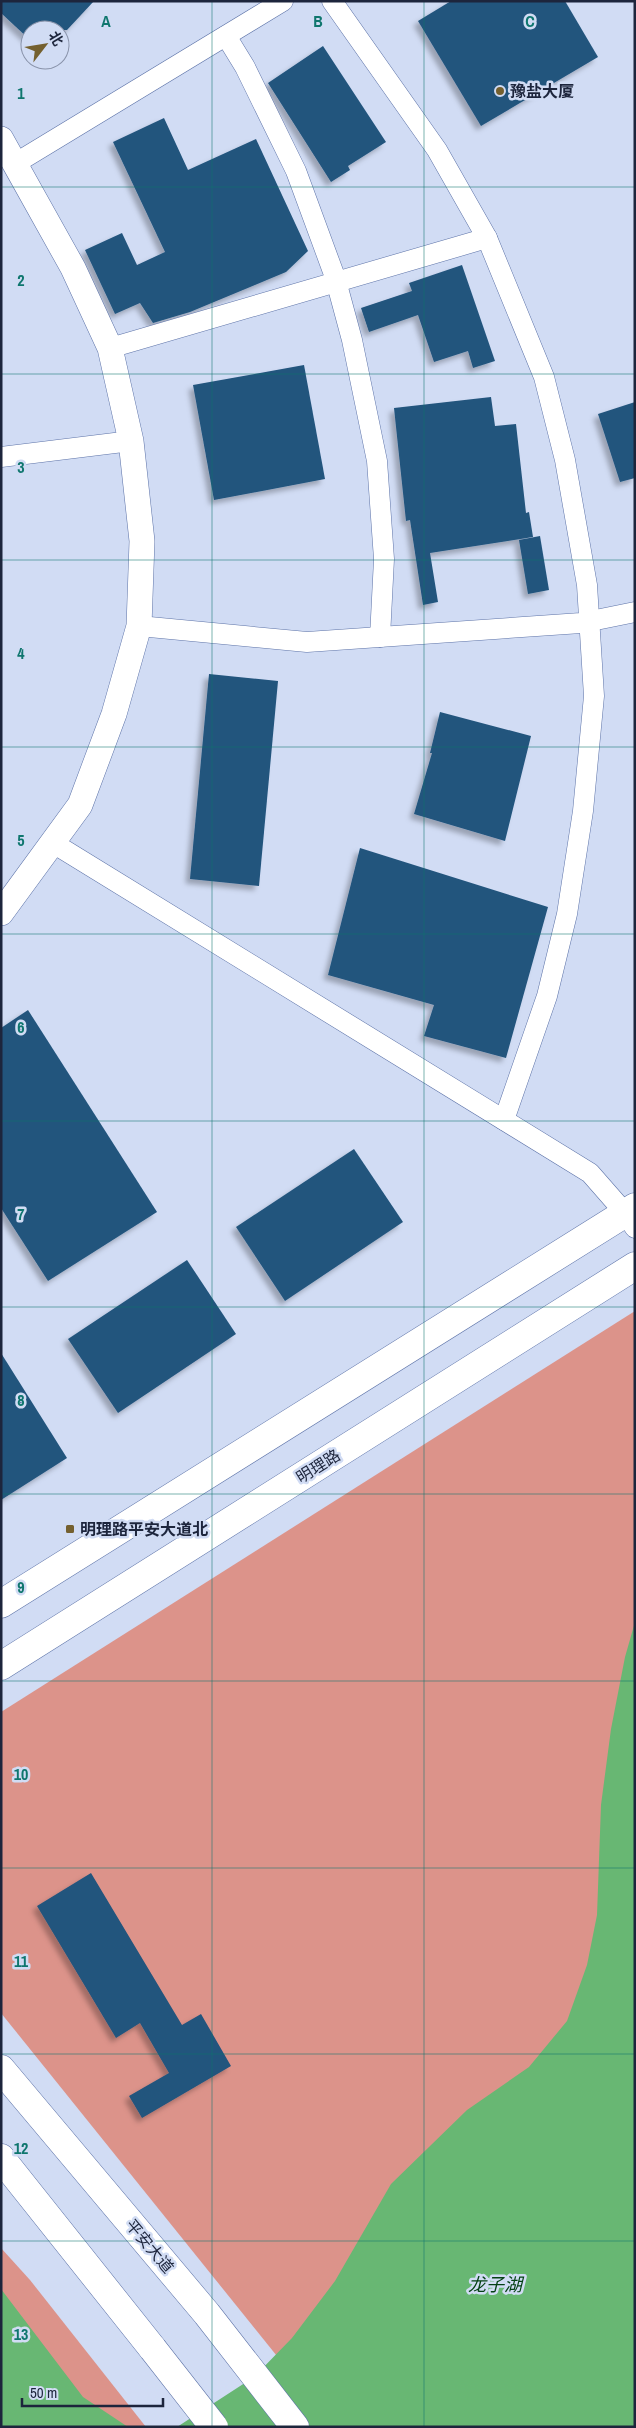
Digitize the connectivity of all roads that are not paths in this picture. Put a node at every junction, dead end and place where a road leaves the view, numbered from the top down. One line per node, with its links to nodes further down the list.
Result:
1 (283, 1): 3 (street)
2 (332, 1): 6 (street)
3 (226, 36): 5 (street); 7 (street)
4 (1, 139): 5 (street)
5 (16, 163): 8 (street)
6 (487, 238): 7 (street); 12 (street)
7 (336, 282): 8 (street); 14 (street)
8 (110, 348): 9 (street)
9 (131, 441): 10 (street); 13 (street)
10 (1, 457)
11 (635, 612): 12 (street)
12 (590, 621): 14 (street); 17 (street)
13 (139, 626): 14 (street); 15 (street)
14 (380, 637)
15 (53, 842): 16 (street); 17 (street)
16 (1, 913)
17 (504, 1120): 18 (street)
18 (632, 1216): 20 (main road)
19 (635, 1266): 21 (main road, 明理路)
20 (1, 1604)
21 (1, 1666)
22 (1, 2069): 25 (main road, 平安大道)
23 (1, 2158): 24 (main road, bridge)
24 (214, 2427)
25 (295, 2427)

